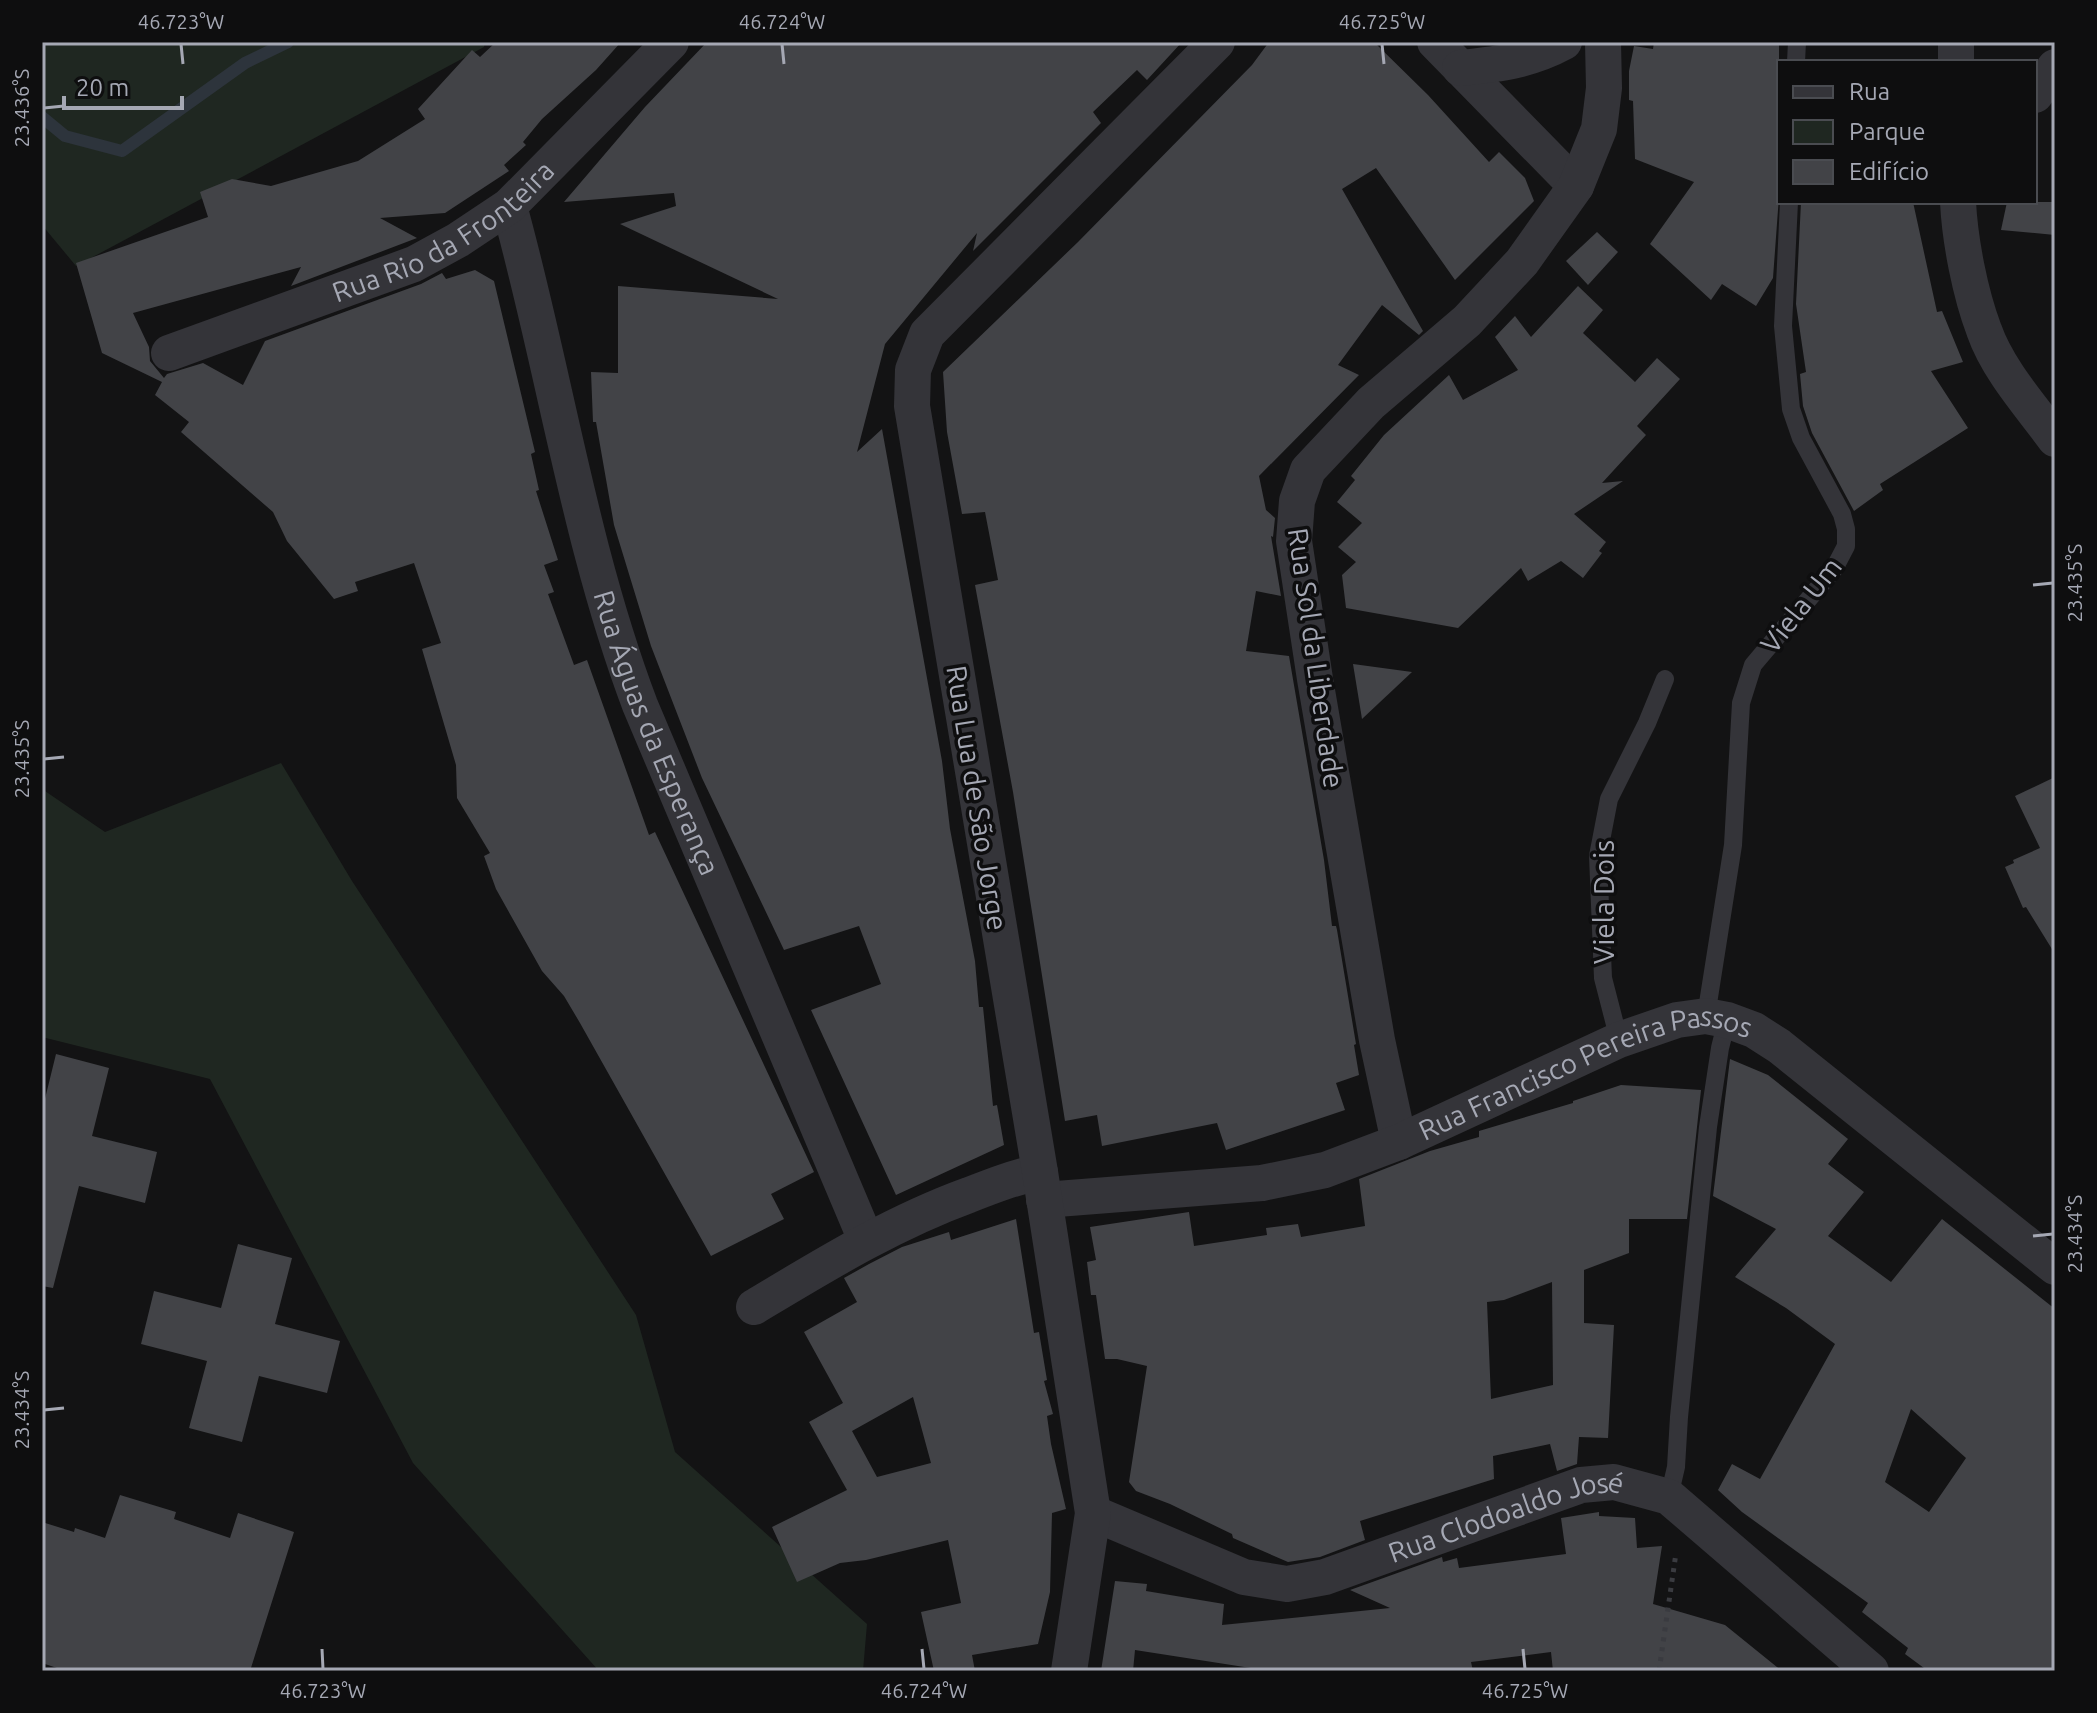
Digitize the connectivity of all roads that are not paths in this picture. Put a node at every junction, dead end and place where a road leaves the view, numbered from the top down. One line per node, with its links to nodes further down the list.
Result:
1 (671, 42): 12 (street, Rua Rio da Fronteira)
2 (1217, 42): 19 (street, Rua Lua de São Jorge)
3 (1435, 42): 7 (street)
4 (1564, 42): 7 (street)
5 (1603, 42): 9 (street, Rua Sol da Liberdade)
6 (2055, 67): 8 (street)
7 (1460, 68): 9 (street)
8 (2037, 92)
9 (1576, 186): 18 (street, Rua Sol da Liberdade)
10 (1789, 204): 16 (lane, Viela Um)
11 (1959, 204): 14 (street)
12 (509, 206): 13 (street, Rua Rio da Fronteira); 20 (street, Rua Águas da Esperança)
13 (169, 353)
14 (2055, 439)
15 (1665, 679): 17 (lane, Viela Dois)
16 (1717, 1018): 17 (street, Rua Francisco Pereira Passos); 21 (street, Rua Francisco Pereira Passos); 23 (lane, Viela Um)
17 (1619, 1040): 18 (street, Rua Francisco Pereira Passos)
18 (1399, 1142): 19 (street, Rua Francisco Pereira Passos)
19 (1042, 1186): 20 (street, Rua Francisco Pereira Passos); 24 (street, Rua Lua de São Jorge)
20 (866, 1240): 22 (street, Rua Francisco Pereira Passos)
21 (2055, 1267)
22 (754, 1307)
23 (1669, 1497): 24 (street, Rua Clodoaldo José); 26 (street, Rua Clodoaldo José)
24 (1093, 1513): 25 (street, Rua Lua de São Jorge)
25 (1069, 1671)
26 (1871, 1671)

